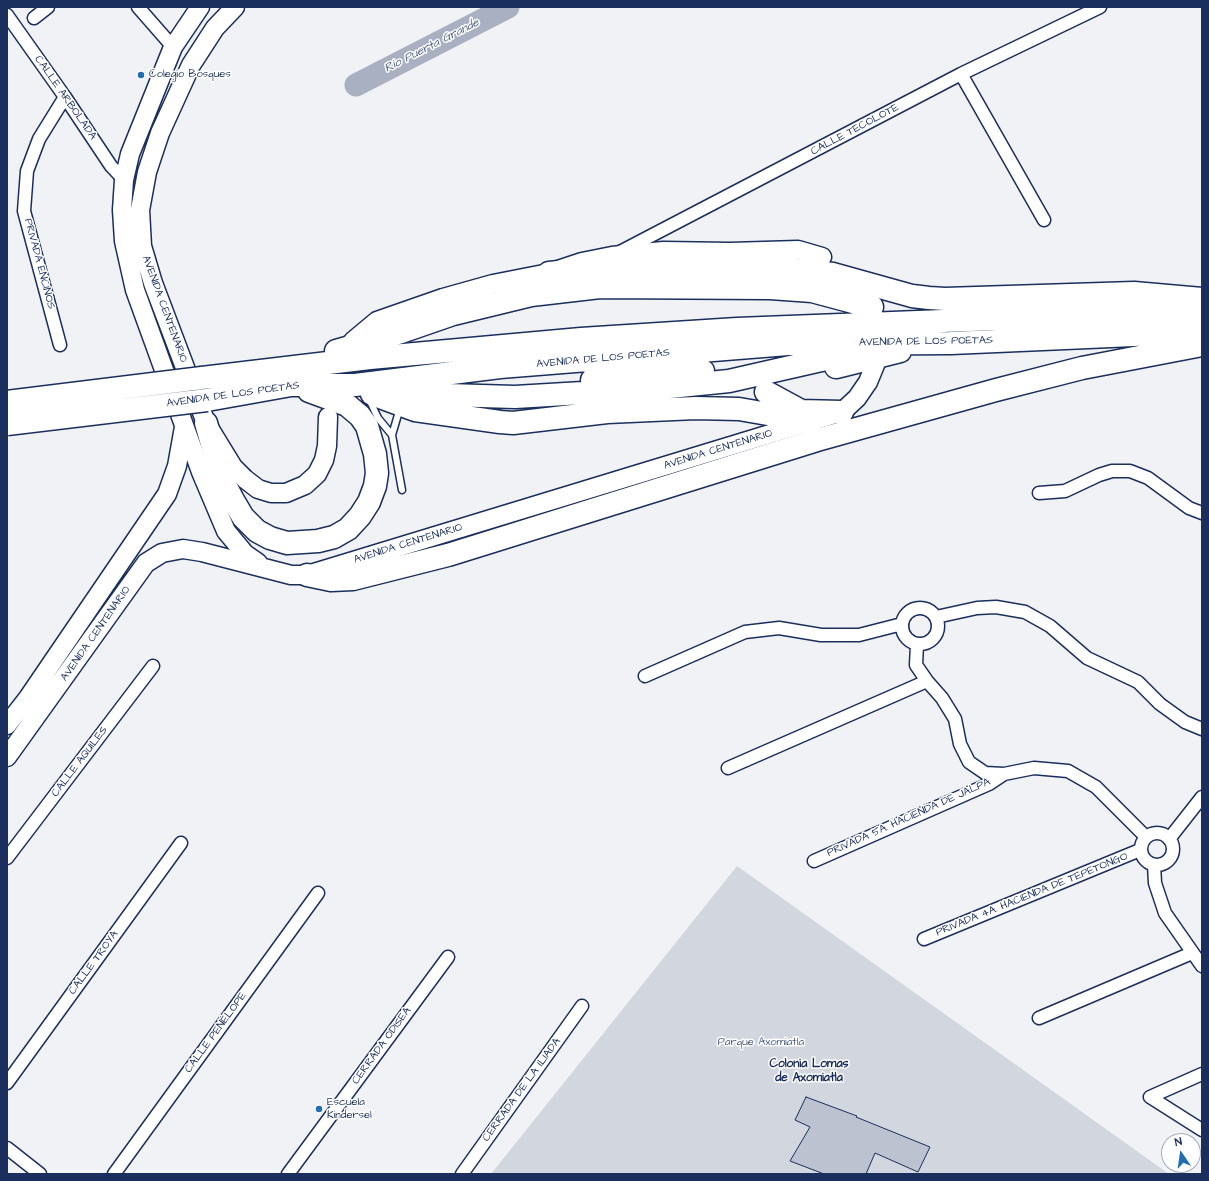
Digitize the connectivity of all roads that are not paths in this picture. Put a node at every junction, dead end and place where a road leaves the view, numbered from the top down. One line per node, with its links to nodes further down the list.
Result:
1 (48, 7): 7 (street)
2 (138, 7): 8 (street)
3 (200, 7): 8 (main road, AVENIDA CENTENARIO)
4 (235, 7): 43 (main road, AVENIDA CENTENARIO)
5 (1100, 7): 9 (street, CALLE TECOLOTE)
6 (7, 15): 10 (street, CALLE ARBOLADA)
7 (34, 18)
8 (173, 47): 11 (main road, AVENIDA CENTENARIO)
9 (961, 74): 12 (street); 13 (street, CALLE TECOLOTE)
10 (65, 96): 11 (street, CALLE ARBOLADA); 22 (street, PRIVADA ENCINOS)
11 (124, 180): 45 (main road, AVENIDA CENTENARIO)
12 (1044, 220)
13 (612, 256): 14 (main road); 15 (main road)
14 (822, 257)
15 (549, 273): 16 (highway); 20 (main road)
16 (1202, 299)
17 (869, 302): 27 (highway)
18 (1202, 311): 27 (highway, AVENIDA DE LOS POETAS)
19 (1202, 332): 21 (highway, AVENIDA DE LOS POETAS)
20 (352, 341)
21 (951, 343): 24 (highway); 26 (highway, AVENIDA DE LOS POETAS)
22 (60, 345)
23 (1202, 345): 51 (highway)
24 (907, 349): 34 (highway); 38 (highway)
25 (875, 365): 39 (main road, AVENIDA CENTENARIO)
26 (511, 371): 28 (highway); 32 (highway, AVENIDA DE LOS POETAS)
27 (254, 372): 36 (highway, AVENIDA DE LOS POETAS, bridge)
28 (628, 373): 29 (highway); 30 (highway)
29 (726, 373)
30 (563, 381): 34 (highway); 35 (highway)
31 (290, 385): 32 (highway, AVENIDA DE LOS POETAS); 43 (highway); 44 (highway, AVENIDA DE LOS POETAS, bridge)
32 (360, 388): 35 (highway); 37 (highway); 37 (highway); 46 (lane)
33 (766, 392): 39 (highway)
34 (582, 394): 35 (highway)
35 (466, 396)
36 (7, 402)
37 (421, 406): 38 (highway); 41 (highway); 46 (lane)
38 (556, 408): 41 (highway)
39 (842, 412): 42 (main road, AVENIDA CENTENARIO)
40 (328, 417): 43 (main road, AVENIDA CENTENARIO)
41 (508, 419): 42 (highway)
42 (809, 422): 49 (main road, AVENIDA CENTENARIO)
43 (206, 423)
44 (7, 424)
45 (184, 426): 53 (main road); 55 (main road, AVENIDA CENTENARIO)
46 (392, 435): 47 (lane)
47 (402, 490)
48 (1039, 493): 50 (street)
49 (531, 513): 51 (highway); 52 (highway); 54 (main road, AVENIDA CENTENARIO)
50 (1202, 513)
51 (579, 514): 52 (highway)
52 (465, 549): 54 (highway)
53 (265, 568): 54 (main road, AVENIDA CENTENARIO); 57 (main road, AVENIDA CENTENARIO)
54 (307, 575)
55 (86, 613): 57 (main road); 63 (main road, AVENIDA CENTENARIO)
56 (936, 617): 58 (street); 59 (street); 64 (street)
57 (103, 624): 65 (main road, AVENIDA CENTENARIO)
58 (902, 624): 59 (street); 61 (street)
59 (917, 644): 62 (street)
60 (153, 666): 73 (street, CALLE AQUILES)
61 (646, 676)
62 (927, 682): 66 (street); 67 (street)
63 (7, 725)
64 (1202, 729)
65 (7, 757)
66 (728, 768)
67 (1004, 774): 69 (street); 74 (street, PRIVADA 5A. HACIENDA DE JALPA)
68 (1202, 797): 70 (street)
69 (1146, 837): 70 (street); 72 (street)
70 (1169, 839): 75 (street)
71 (181, 843): 84 (street, CALLE TROYA)
72 (1140, 850): 75 (street); 77 (street, PRIVADA 4A. HACIENDA DE TEPETONGO)
73 (7, 858)
74 (814, 861)
75 (1154, 865): 78 (street)
76 (318, 892): 88 (street, CALLE PENÉLOPE)
77 (924, 939)
78 (1192, 953): 80 (street); 82 (street)
79 (448, 957): 89 (street, CERRADA ODISEA)
80 (1202, 966)
81 (582, 1006): 90 (street, CERRADA DE LA ILIADA)
82 (1039, 1018)
83 (1202, 1074): 85 (street)
84 (7, 1083)
85 (1202, 1130)
86 (7, 1148): 87 (street)
87 (40, 1174)
88 (114, 1174)
89 (288, 1174)
90 (462, 1174)

